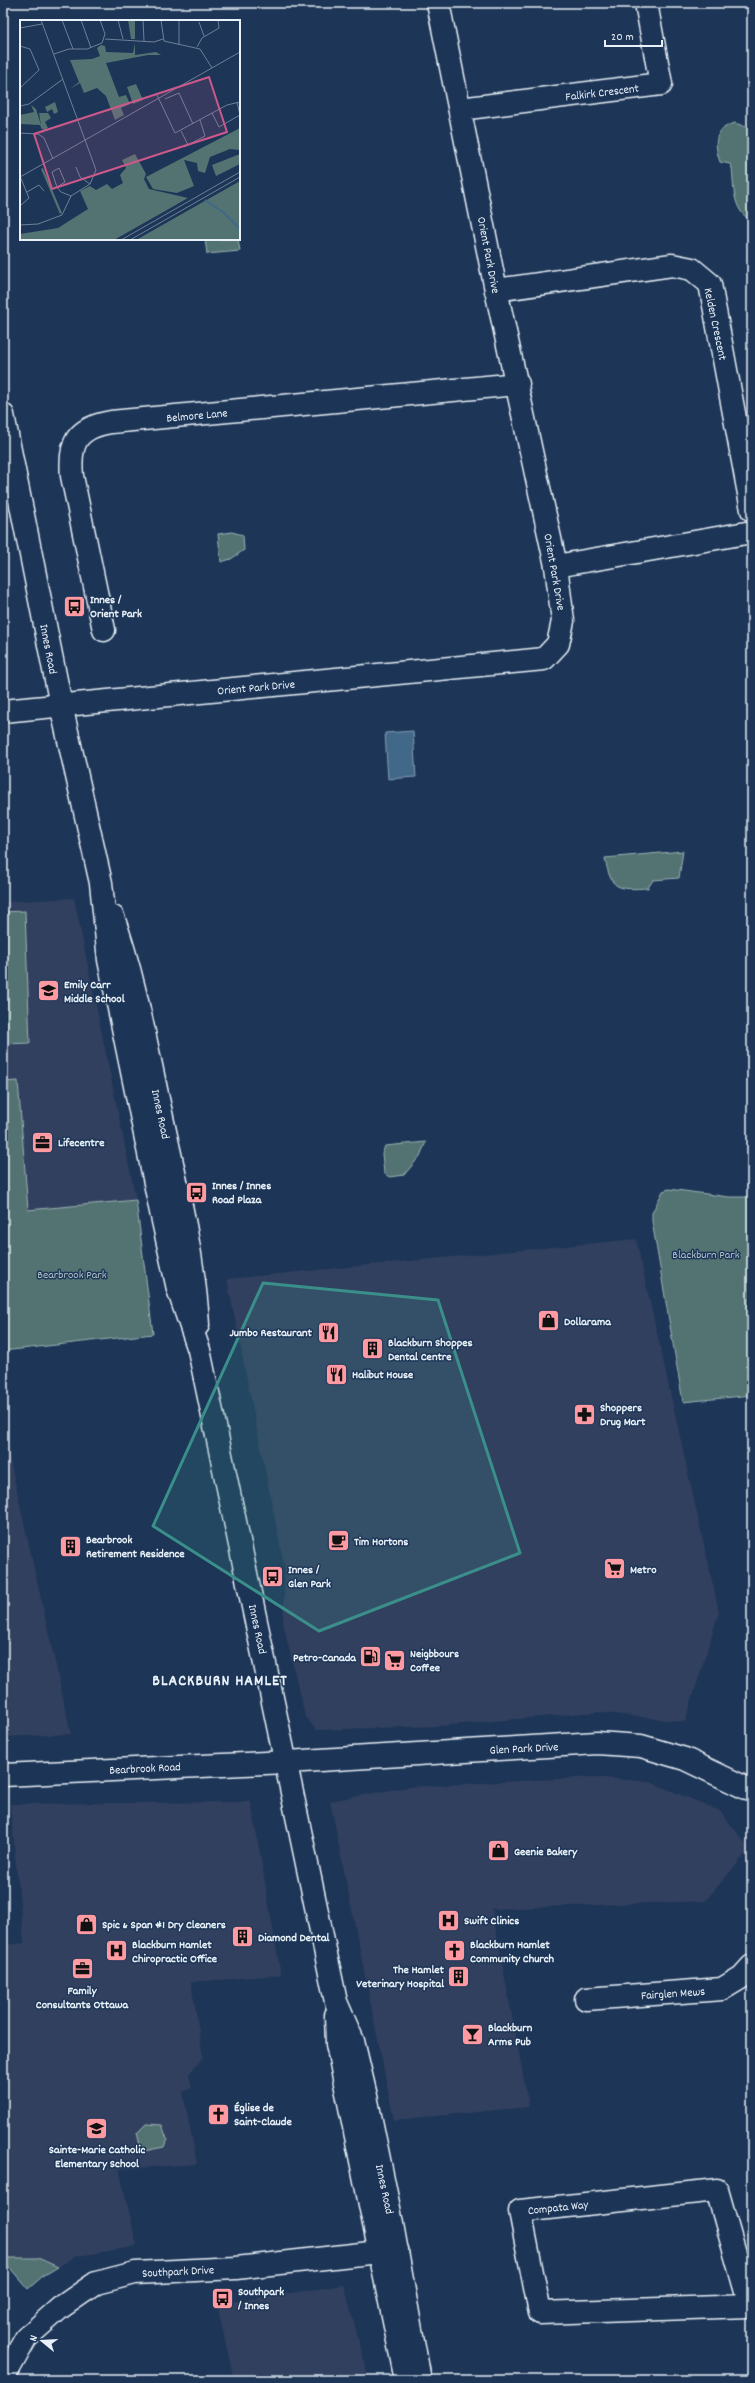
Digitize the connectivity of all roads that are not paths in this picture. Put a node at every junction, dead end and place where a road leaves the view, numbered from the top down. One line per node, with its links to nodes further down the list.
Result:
1 (438, 3): 3 (street, Orient Park Drive)
2 (646, 3): 3 (street, Falkirk Crescent)
3 (460, 109): 4 (street, Orient Park Drive)
4 (496, 290): 5 (street, Orient Park Drive); 7 (street, Kelden Crescent)
5 (518, 384): 9 (street, Orient Park Drive); 10 (street, Belmore Lane)
6 (3, 415): 11 (street, Innes Road)
7 (752, 510)
8 (752, 532): 9 (street)
9 (556, 566): 11 (street, Orient Park Drive)
10 (104, 630)
11 (60, 705): 12 (street, Orient Park Drive); 13 (street, Innes Road)
12 (3, 711)
13 (287, 1762): 14 (street, Bearbrook Road); 15 (street, Glen Park Drive); 18 (street, Innes Road)
14 (3, 1775)
15 (752, 1791)
16 (752, 1966): 17 (street, Fairglen Mews)
17 (586, 1999)
18 (388, 2251): 20 (street, Southpark Drive); 21 (street, Innes Road); 22 (street, Innes Road)
19 (751, 2306): 19 (street, Compata Way)
20 (3, 2379)
21 (406, 2380)
22 (420, 2380)

